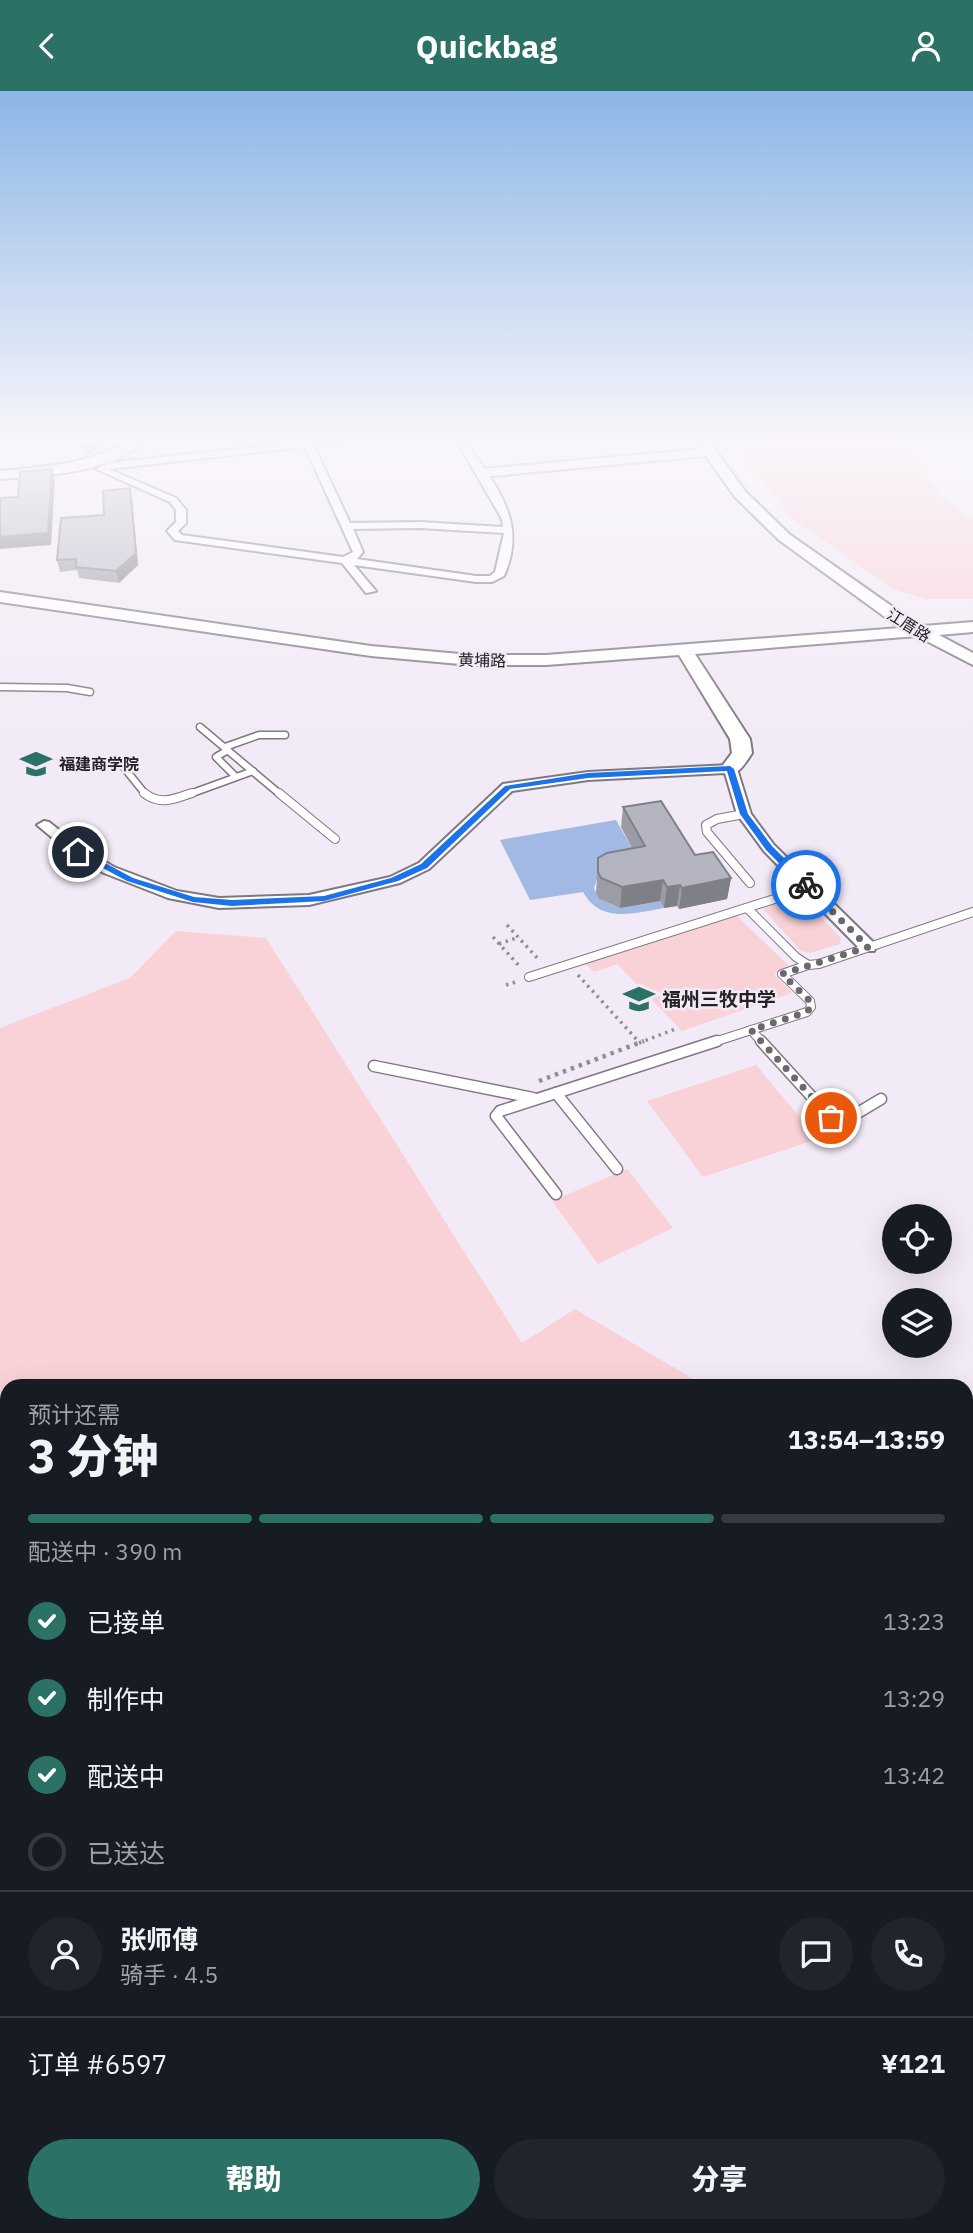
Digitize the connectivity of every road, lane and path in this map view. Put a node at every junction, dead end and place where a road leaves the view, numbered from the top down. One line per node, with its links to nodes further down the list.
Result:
1 (179, 538): 6 (street)
2 (352, 538): 6 (street)
3 (508, 538): 6 (street)
4 (787, 538): 10 (main road, 江厝路)
5 (801, 538): 12 (main road, 江厝路)
6 (345, 560): 8 (street)
7 (0, 585): 10 (main road, 黄埔路)
8 (370, 591)
9 (0, 597): 13 (main road, 黄埔路)
10 (901, 621): 12 (main road, 黄埔路)
11 (960, 625): 12 (main road, 黄埔路); 14 (main road, 江厝路)
12 (918, 626): 13 (main road, 黄埔路); 15 (main road, 江厝路)
13 (683, 648): 22 (main road)
14 (973, 648)
15 (973, 660)
16 (0, 687): 17 (lane)
17 (90, 692)
18 (200, 727): 20 (lane)
19 (285, 735): 20 (lane)
20 (226, 748): 23 (lane); 24 (lane)
21 (122, 765): 24 (lane)
22 (730, 769): 25 (street); 26 (street)
23 (253, 771): 24 (lane); 27 (lane)
24 (235, 776)
25 (744, 814): 28 (lane); 29 (street)
26 (44, 825)
27 (335, 839)
28 (750, 883)
29 (809, 888): 30 (lane); 36 (street)
30 (747, 908): 37 (lane); 38 (lane)
31 (973, 912): 36 (lane)
32 (507, 925): 34 (path)
33 (493, 937): 35 (path)
34 (519, 937): 35 (path); 39 (path)
35 (499, 944): 40 (path)
36 (868, 947): 38 (lane)
37 (568, 965): 39 (lane); 43 (path)
38 (808, 965): 42 (lane)
39 (549, 971): 40 (lane)
40 (529, 977)
41 (678, 1028): 43 (path)
42 (751, 1030): 45 (lane); 47 (lane)
43 (639, 1042): 46 (path)
44 (373, 1066): 46 (lane)
45 (556, 1093): 46 (lane); 48 (lane)
46 (533, 1098): 49 (lane)
47 (881, 1099)
48 (617, 1169)
49 (556, 1194)

